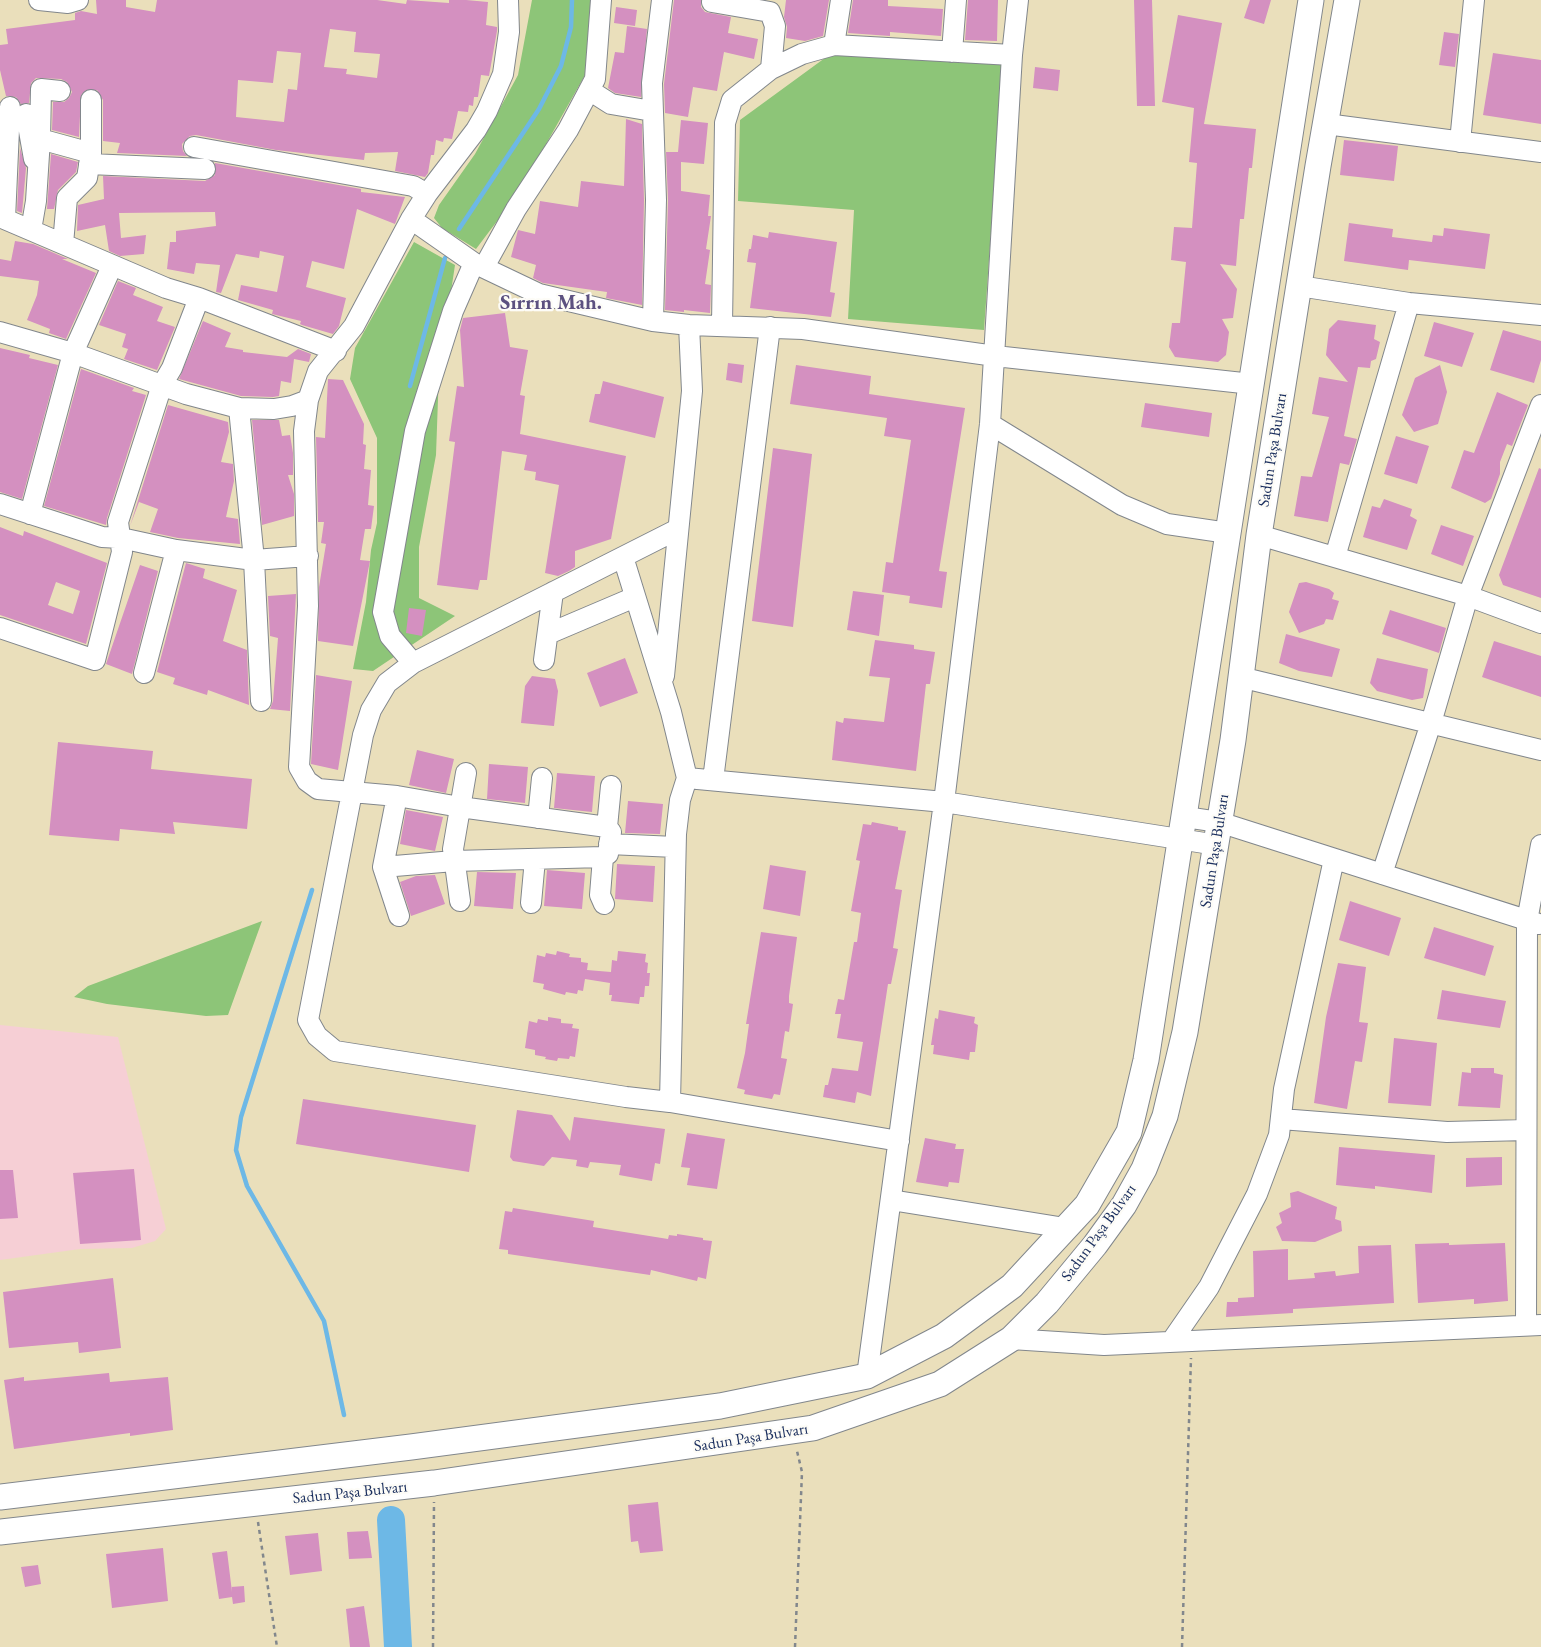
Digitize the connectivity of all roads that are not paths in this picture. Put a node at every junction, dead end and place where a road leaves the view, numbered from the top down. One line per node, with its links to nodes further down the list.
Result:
1 (39, 0): 2 (street)
2 (78, 0)
3 (508, 0): 28 (street)
4 (601, 0): 17 (street)
5 (662, 0): 20 (street)
6 (713, 0): 16 (street)
7 (841, 0): 13 (street)
8 (956, 0): 14 (street)
9 (1018, 0): 15 (street)
10 (1311, 0): 48 (main road, Sadun Paşa Bulvarı)
11 (1347, 0): 21 (main road, Sadun Paşa Bulvarı)
12 (1474, 0): 23 (street)
13 (834, 45): 14 (street); 16 (street)
14 (952, 52): 15 (street)
15 (1012, 55): 47 (street)
16 (771, 69): 42 (street)
17 (589, 90): 20 (street); 34 (street)
18 (60, 91): 22 (street)
19 (91, 100): 26 (street)
20 (652, 111): 40 (street)
21 (1326, 124): 23 (street); 36 (main road, Sadun Paşa Bulvarı)
22 (40, 139): 26 (street); 29 (street)
23 (1460, 142): 25 (street)
24 (194, 147): 28 (street)
25 (1541, 152)
26 (90, 158): 27 (street); 33 (street)
27 (205, 169)
28 (427, 194): 31 (street)
29 (36, 201): 30 (street); 32 (street)
30 (2, 218): 32 (street)
31 (411, 220): 34 (street); 45 (street)
32 (31, 230): 33 (street)
33 (63, 244): 35 (street)
34 (479, 265): 40 (street); 72 (street)
35 (112, 266): 37 (street); 46 (street)
36 (1300, 286): 38 (street); 58 (main road, Sadun Paşa Bulvarı)
37 (199, 298): 45 (street); 49 (street)
38 (1409, 303): 39 (street); 63 (street)
39 (1541, 315)
40 (653, 321): 41 (street)
41 (689, 325): 42 (street); 56 (street)
42 (722, 326): 43 (street)
43 (770, 327): 47 (street); 82 (street)
44 (0, 332): 46 (street)
45 (336, 351): 50 (street)
46 (73, 353): 49 (street); 55 (street)
47 (995, 356): 48 (street); 53 (street)
48 (1252, 384): 57 (main road, Sadun Paşa Bulvarı)
49 (162, 385): 52 (street); 59 (street)
50 (308, 400): 52 (street); 61 (street)
51 (1541, 405): 66 (street)
52 (239, 408): 64 (street)
53 (990, 424): 57 (street); 86 (street)
54 (0, 504): 55 (street)
55 (30, 514): 59 (street)
56 (678, 529): 62 (street); 75 (street)
57 (1228, 533): 89 (main road, Sadun Paşa Bulvarı)
58 (1259, 535): 63 (street); 74 (main road, Sadun Paşa Bulvarı)
59 (121, 538): 60 (street); 69 (street)
60 (176, 550): 64 (street); 73 (street)
61 (308, 556): 64 (street); 84 (street)
62 (623, 557): 65 (street); 67 (street)
63 (1336, 557): 66 (street)
64 (254, 560): 76 (street)
65 (553, 592): 70 (street); 72 (street)
66 (1468, 596): 68 (street); 77 (street)
67 (635, 597): 70 (street); 75 (street)
68 (1541, 622)
69 (0, 628)
70 (548, 634): 71 (street)
71 (544, 660)
72 (413, 663): 84 (street)
73 (144, 673)
74 (1240, 677): 77 (street); 90 (main road, Sadun Paşa Bulvarı)
75 (663, 685): 81 (street)
76 (261, 701)
77 (1431, 723): 78 (street); 98 (street)
78 (1541, 750)
79 (466, 773): 87 (street)
80 (542, 778): 88 (street)
81 (687, 778): 82 (street); 93 (street)
82 (713, 780): 86 (street)
83 (611, 786): 91 (street)
84 (353, 792): 85 (street); 104 (street)
85 (397, 796): 87 (street); 97 (street)
86 (944, 802): 89 (street); 107 (street)
87 (460, 808): 88 (street); 96 (street)
88 (538, 818): 91 (street)
89 (1183, 828): 90 (street); 109 (main road, Sadun Paşa Bulvarı)
90 (1218, 834): 95 (street); 111 (main road, Sadun Paşa Bulvarı)
91 (606, 843): 93 (street); 94 (street); 101 (street)
92 (1541, 845): 103 (street)
93 (675, 847): 104 (street)
94 (535, 859): 96 (street); 100 (street)
95 (1334, 859): 98 (street); 105 (street)
96 (454, 861): 97 (street); 99 (street)
97 (383, 866): 102 (street)
98 (1382, 874): 103 (street)
99 (460, 901)
100 (531, 903)
101 (604, 904)
102 (399, 916)
103 (1534, 923): 106 (street)
104 (670, 1102): 107 (street)
105 (1281, 1119): 106 (street); 112 (street)
106 (1526, 1130): 110 (street)
107 (899, 1141): 108 (street)
108 (891, 1200): 109 (street); 113 (street)
109 (1065, 1228): 113 (main road, Sadun Paşa Bulvarı)
110 (1534, 1325): 112 (street)
111 (1011, 1339): 112 (street); 115 (main road, Sadun Paşa Bulvarı)
112 (1171, 1342)
113 (867, 1376): 114 (main road, Sadun Paşa Bulvarı)
114 (0, 1497)
115 (0, 1532)

